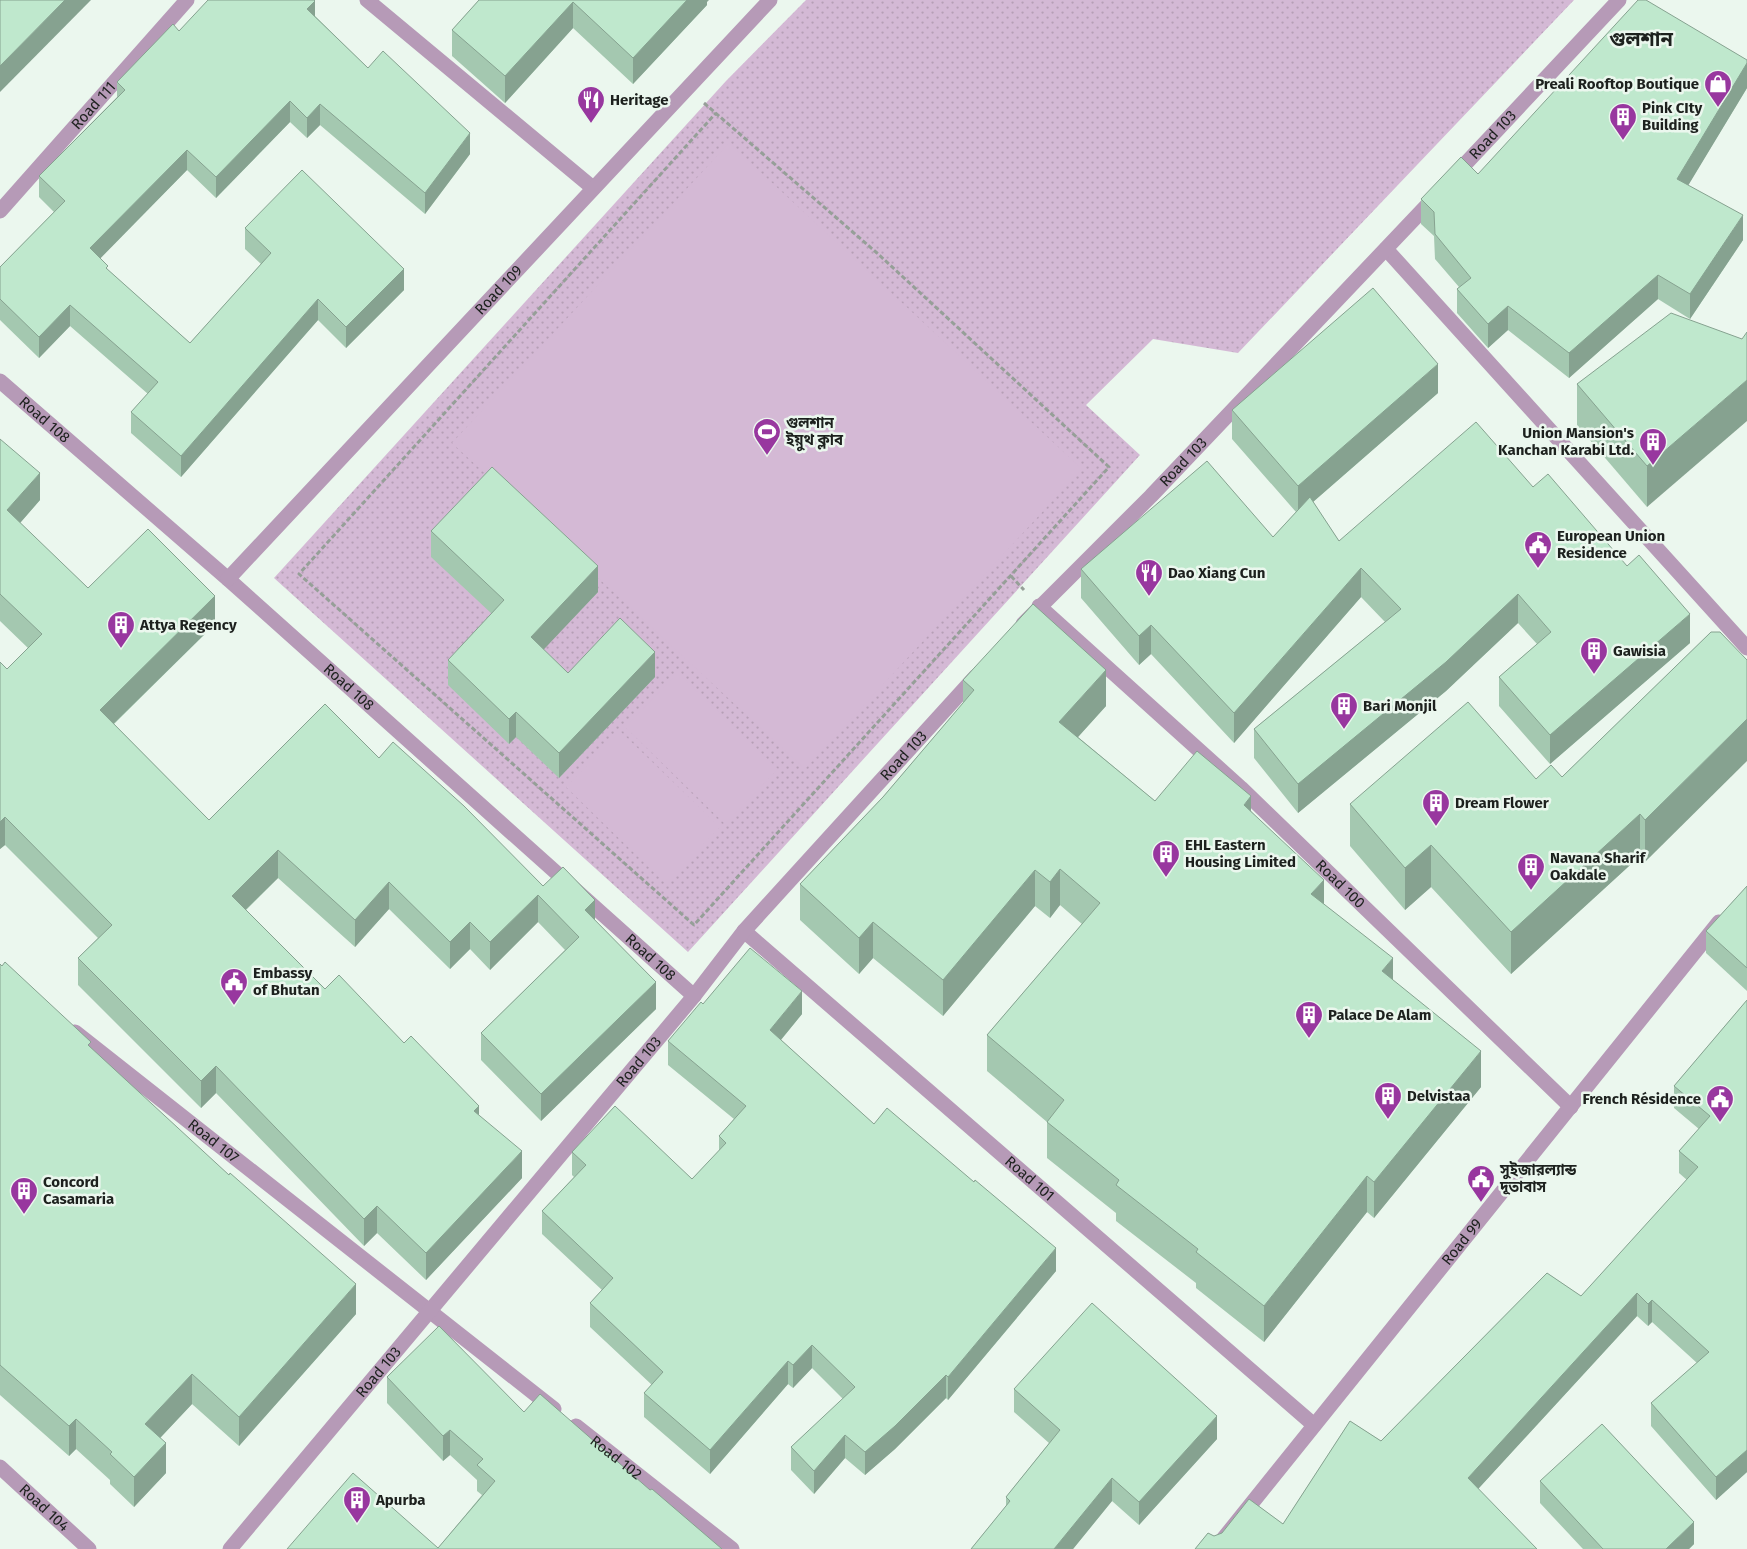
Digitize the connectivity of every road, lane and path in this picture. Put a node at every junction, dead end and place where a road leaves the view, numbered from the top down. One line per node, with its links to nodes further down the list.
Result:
1 (187, 0): 8 (street, Road 111)
2 (367, 0): 7 (street)
3 (770, 0): 5 (street, Road 109)
4 (1619, 0): 9 (street, Road 103)
5 (687, 88): 6 (path); 7 (street, Road 109)
6 (716, 113): 6 (path)
7 (593, 188): 11 (street, Road 109)
8 (0, 211)
9 (1386, 249): 12 (street, Road 103); 14 (street)
10 (2, 387): 11 (street, Road 108)
11 (228, 580): 18 (street, Road 108)
12 (1039, 606): 13 (street, Road 103); 20 (street, Road 100)
13 (1012, 636)
14 (1747, 648)
15 (985, 665): 17 (street, Road 103)
16 (1729, 910): 20 (street, Road 99)
17 (744, 931): 18 (street, Road 103); 22 (street, Road 101)
18 (694, 996): 21 (street, Road 103)
19 (65, 1024): 21 (street, Road 107)
20 (1571, 1107): 22 (street, Road 99)
21 (430, 1312): 25 (street, Road 103); 26 (street, Road 102)
22 (1314, 1425): 27 (street, Road 99)
23 (0, 1467): 24 (street, Road 104)
24 (89, 1549)
25 (230, 1549)
26 (732, 1549)
27 (1215, 1549)

